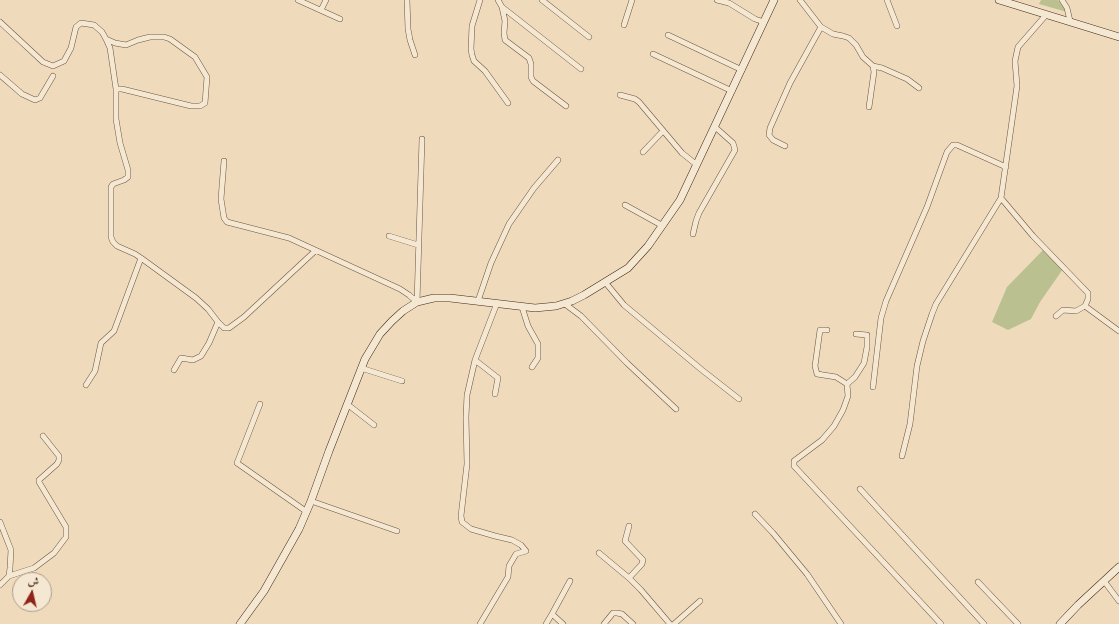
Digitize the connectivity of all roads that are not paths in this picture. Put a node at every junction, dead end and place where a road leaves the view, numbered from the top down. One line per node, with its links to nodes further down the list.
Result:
1 (298, 0): 17 (street)
2 (326, 0): 17 (street)
3 (407, 0): 15 (street)
4 (412, 0): 15 (street)
5 (480, 0): 41 (street)
6 (498, 0): 16 (street)
7 (542, 0): 28 (street)
8 (632, 0): 23 (street)
9 (717, 0): 22 (street)
10 (774, 0): 22 (street)
11 (800, 0): 25 (street)
12 (887, 0): 24 (street)
13 (999, 0): 18 (street)
14 (1062, 0): 20 (street)
15 (408, 7): 31 (street)
16 (502, 7): 33 (street); 42 (street)
17 (321, 10): 19 (street)
18 (1046, 15): 20 (street); 52 (street)
19 (340, 19)
20 (1070, 21): 27 (street)
21 (0, 22): 29 (street)
22 (764, 22): 34 (street)
23 (624, 25)
24 (897, 26)
25 (821, 27): 32 (street); 47 (street)
26 (668, 35): 34 (street)
27 (1119, 37)
28 (589, 38)
29 (106, 39): 38 (street); 38 (street)
30 (653, 54): 39 (street)
31 (416, 55)
32 (873, 66): 37 (street); 43 (street)
33 (581, 69)
34 (742, 70): 39 (street)
35 (0, 75): 36 (street)
36 (53, 76)
37 (919, 88)
38 (116, 89): 60 (street)
39 (732, 91): 44 (street)
40 (620, 95): 45 (street)
41 (508, 103)
42 (566, 106)
43 (869, 107)
44 (715, 127): 51 (street); 56 (street)
45 (663, 131): 48 (street); 51 (street)
46 (422, 139): 58 (street)
47 (785, 146)
48 (644, 152)
49 (558, 160): 62 (street)
50 (224, 161): 59 (street)
51 (697, 165): 55 (street)
52 (1006, 167): 53 (street); 80 (street)
53 (1001, 198): 66 (street); 88 (street)
54 (625, 205): 55 (street)
55 (663, 226): 61 (street)
56 (693, 234)
57 (389, 236): 58 (street)
58 (418, 244): 63 (street)
59 (315, 251): 63 (street); 69 (street)
60 (141, 258): 69 (street); 79 (street)
61 (605, 282): 65 (street); 82 (street)
62 (478, 301): 63 (street); 64 (street)
63 (417, 302): 75 (street)
64 (497, 303): 67 (street); 73 (street)
65 (565, 304): 67 (street); 85 (street)
66 (1085, 306): 68 (street); 71 (street)
67 (522, 307): 74 (street)
68 (1056, 316)
69 (218, 322): 76 (street)
70 (827, 330): 78 (street)
71 (1119, 331)
72 (856, 334): 78 (street)
73 (475, 360): 81 (street); 108 (street)
74 (532, 366)
75 (361, 368): 77 (street); 84 (street)
76 (174, 370)
77 (402, 381)
78 (847, 384): 116 (street)
79 (86, 385)
80 (873, 387)
81 (495, 394)
82 (739, 399)
83 (260, 404): 91 (street)
84 (347, 404): 86 (street); 90 (street)
85 (676, 409)
86 (374, 425)
87 (43, 436): 98 (street)
88 (902, 456)
89 (860, 490): 117 (street)
90 (311, 502): 91 (street); 95 (street)
91 (307, 512): 107 (street)
92 (755, 514): 115 (street)
93 (0, 522): 98 (street)
94 (629, 526): 99 (street)
95 (397, 531)
96 (599, 553): 99 (street)
97 (1119, 567): 101 (street)
98 (8, 576): 103 (street)
99 (629, 578): 113 (street)
100 (570, 581): 106 (street)
101 (1104, 581): 105 (street); 119 (street)
102 (978, 582): 118 (street)
103 (0, 585)
104 (700, 601): 114 (street)
105 (1119, 601)
106 (552, 614): 109 (street); 110 (street)
107 (240, 624)
108 (480, 624)
109 (546, 624)
110 (564, 624)
111 (604, 624): 112 (street)
112 (633, 624)
113 (670, 624)
114 (674, 624)
115 (841, 624)
116 (941, 624)
117 (984, 624)
118 (1018, 624)
119 (1060, 624)

